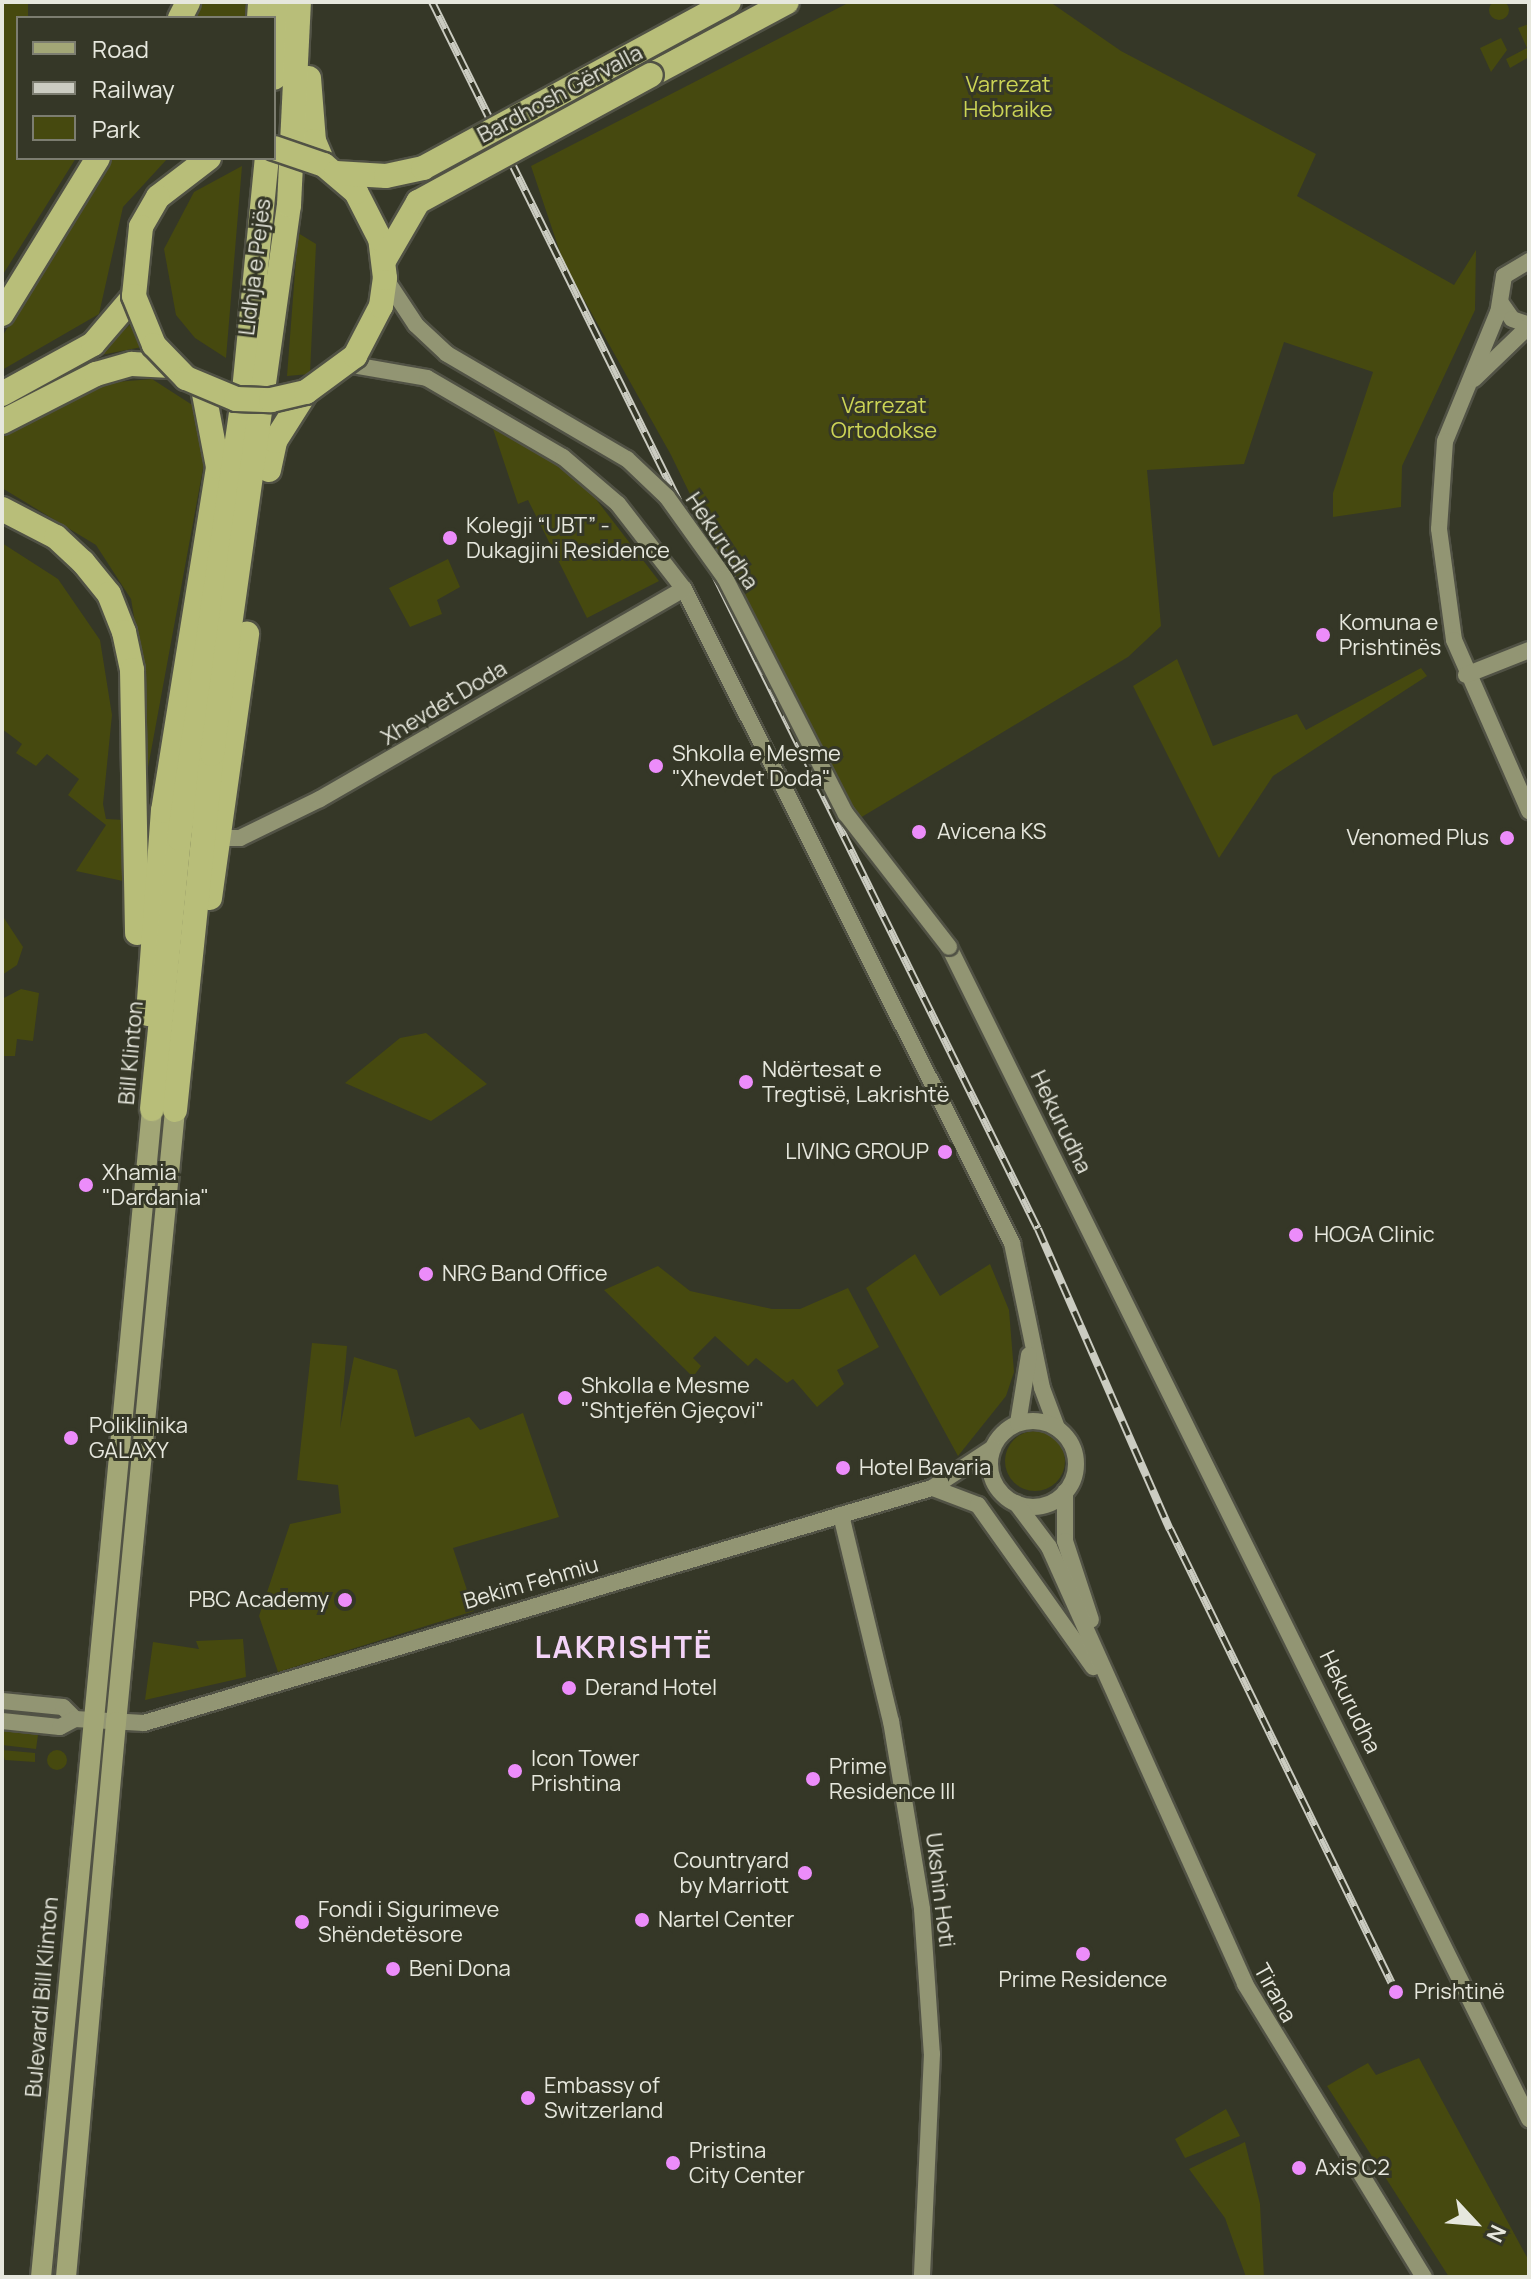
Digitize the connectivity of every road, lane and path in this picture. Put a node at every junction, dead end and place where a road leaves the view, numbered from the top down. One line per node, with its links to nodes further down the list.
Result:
1 (280, 2): 6 (highway)
2 (299, 2): 22 (highway, Lidhja e Pejës)
3 (315, 2): 11 (highway)
4 (729, 2): 11 (highway, Bardhosh Gërvalla, bridge)
5 (787, 2): 13 (highway, Bardhosh Gërvalla, bridge)
6 (276, 53)
7 (276, 149): 11 (highway, Bardhosh Gërvalla, bridge)
8 (97, 160): 16 (highway)
9 (206, 160): 14 (highway, bridge)
10 (267, 160): 22 (highway, Lidhja e Pejës)
11 (330, 169): 13 (highway, bridge)
12 (1528, 260): 15 (main road)
13 (385, 269): 18 (highway, Bardhosh Gërvalla, bridge); 46 (main road, Hekurudha, bridge)
14 (134, 296): 19 (highway, bridge); 24 (highway)
15 (1501, 303): 17 (main road); 23 (main road)
16 (2, 314)
17 (1529, 326): 23 (main road)
18 (347, 364): 21 (highway, Bardhosh Gërvalla, bridge); 27 (main road)
19 (171, 366): 20 (highway, bridge); 25 (highway)
20 (203, 388): 21 (highway, bridge); 32 (highway)
21 (306, 392): 31 (highway)
22 (255, 393): 32 (highway, Bill Klinton)
23 (1463, 393): 29 (main road)
24 (2, 394)
25 (2, 422)
26 (2, 509): 32 (highway)
27 (684, 589): 31 (main road, Xhevdet Doda); 33 (main road)
28 (1529, 650): 29 (main road)
29 (1466, 675): 30 (main road)
30 (1529, 811)
31 (222, 828): 32 (highway)
32 (164, 1110): 43 (main road, Bill Klinton); 45 (main road, Bill Klinton)
33 (1031, 1325): 34 (main road); 35 (main road)
34 (1018, 1423): 35 (main road); 36 (main road)
35 (1057, 1428): 38 (main road)
36 (993, 1448): 37 (main road, Bekim Fehmiu); 39 (main road)
37 (932, 1488): 39 (main road, Bekim Fehmiu); 40 (main road, Bekim Fehmiu); 42 (main road)
38 (1065, 1492): 39 (main road); 42 (main road, Tirana)
39 (1010, 1499): 42 (main road, Tirana)
40 (841, 1515): 45 (main road, Bekim Fehmiu); 49 (main road, Ukshin Hoti)
41 (2, 1701): 43 (main road)
42 (1122, 1713): 50 (main road, Tirana)
43 (84, 1720): 44 (main road); 45 (main road, Bekim Fehmiu); 47 (main road, Bulevardi Bill Klinton)
44 (2, 1721)
45 (116, 1722): 48 (main road)
46 (1529, 2119)
47 (41, 2277)
48 (66, 2277)
49 (922, 2277)
50 (1424, 2277)

